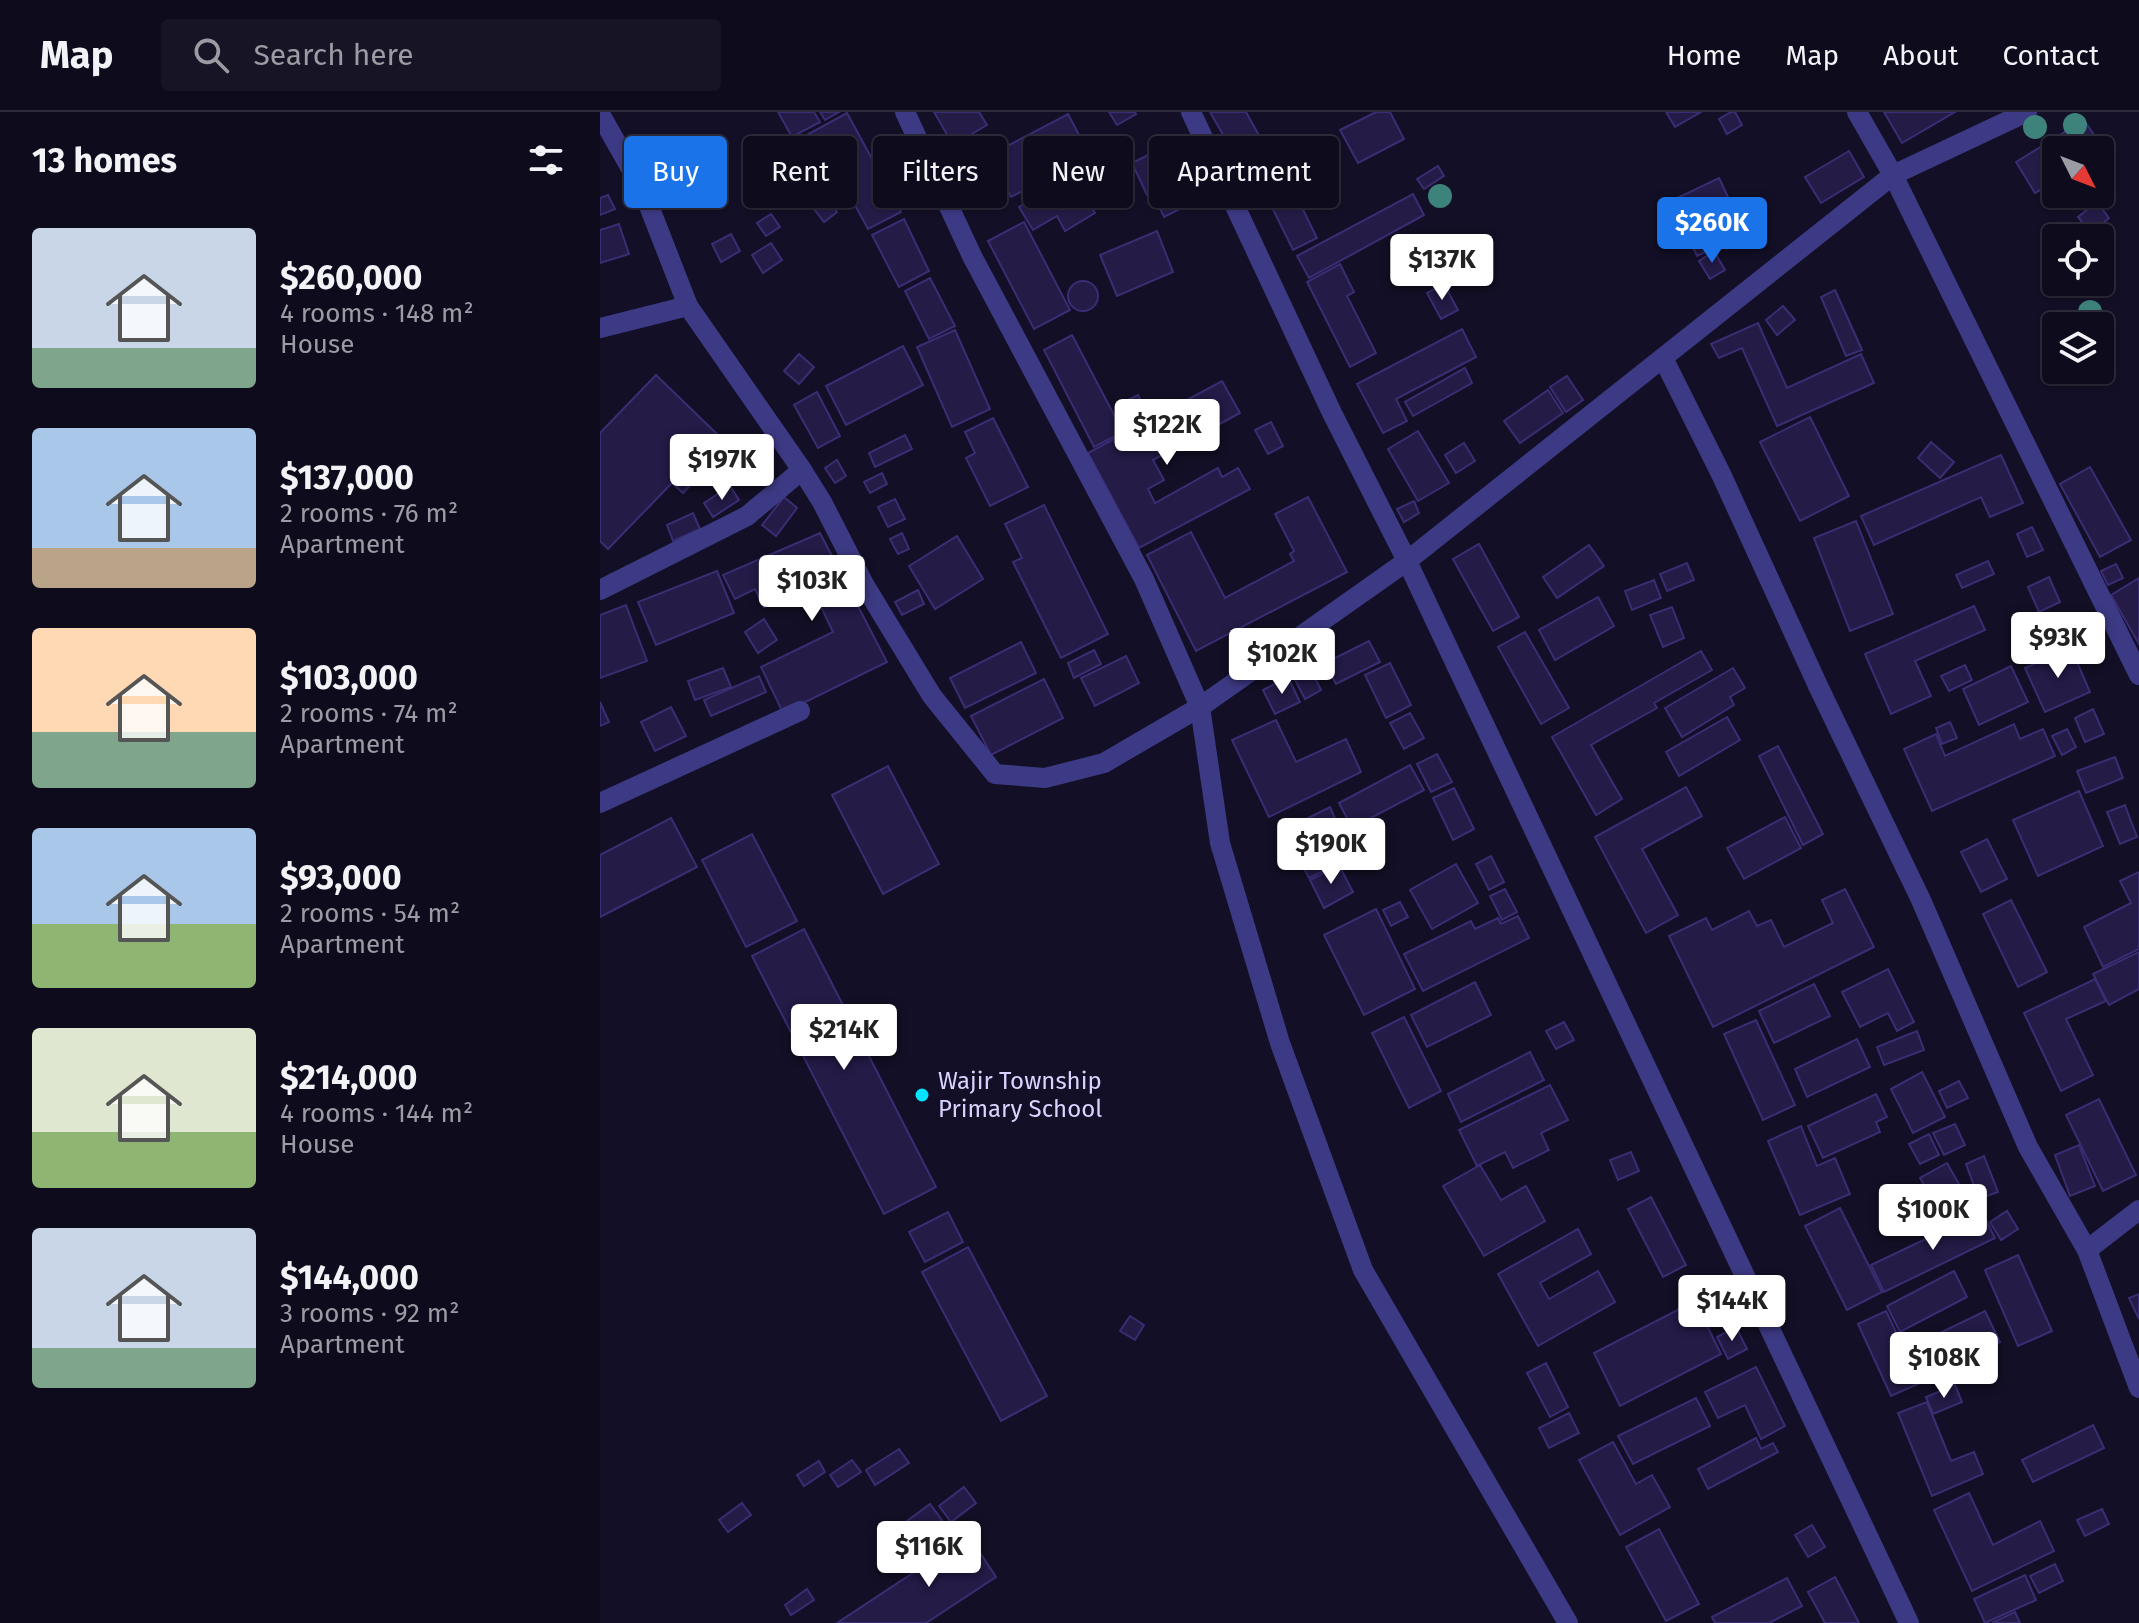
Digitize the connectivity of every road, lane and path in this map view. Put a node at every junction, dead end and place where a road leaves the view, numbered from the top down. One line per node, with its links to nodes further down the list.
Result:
1 (905, 112): 14 (street)
2 (1191, 112): 11 (street)
3 (1857, 112): 6 (street)
4 (2027, 112): 6 (street)
5 (600, 114): 7 (street)
6 (1893, 175): 9 (street); 13 (street)
7 (688, 306): 8 (street); 10 (street)
8 (600, 328)
9 (1663, 358): 11 (street); 18 (street)
10 (802, 470): 12 (street); 14 (street)
11 (1407, 561): 14 (street); 21 (street)
12 (600, 590)
13 (2139, 675)
14 (1200, 707): 20 (street)
15 (800, 711): 16 (street)
16 (600, 803)
17 (2139, 1210): 18 (street)
18 (2087, 1250): 19 (street)
19 (2139, 1388)
20 (1568, 1623)
21 (1909, 1623)

